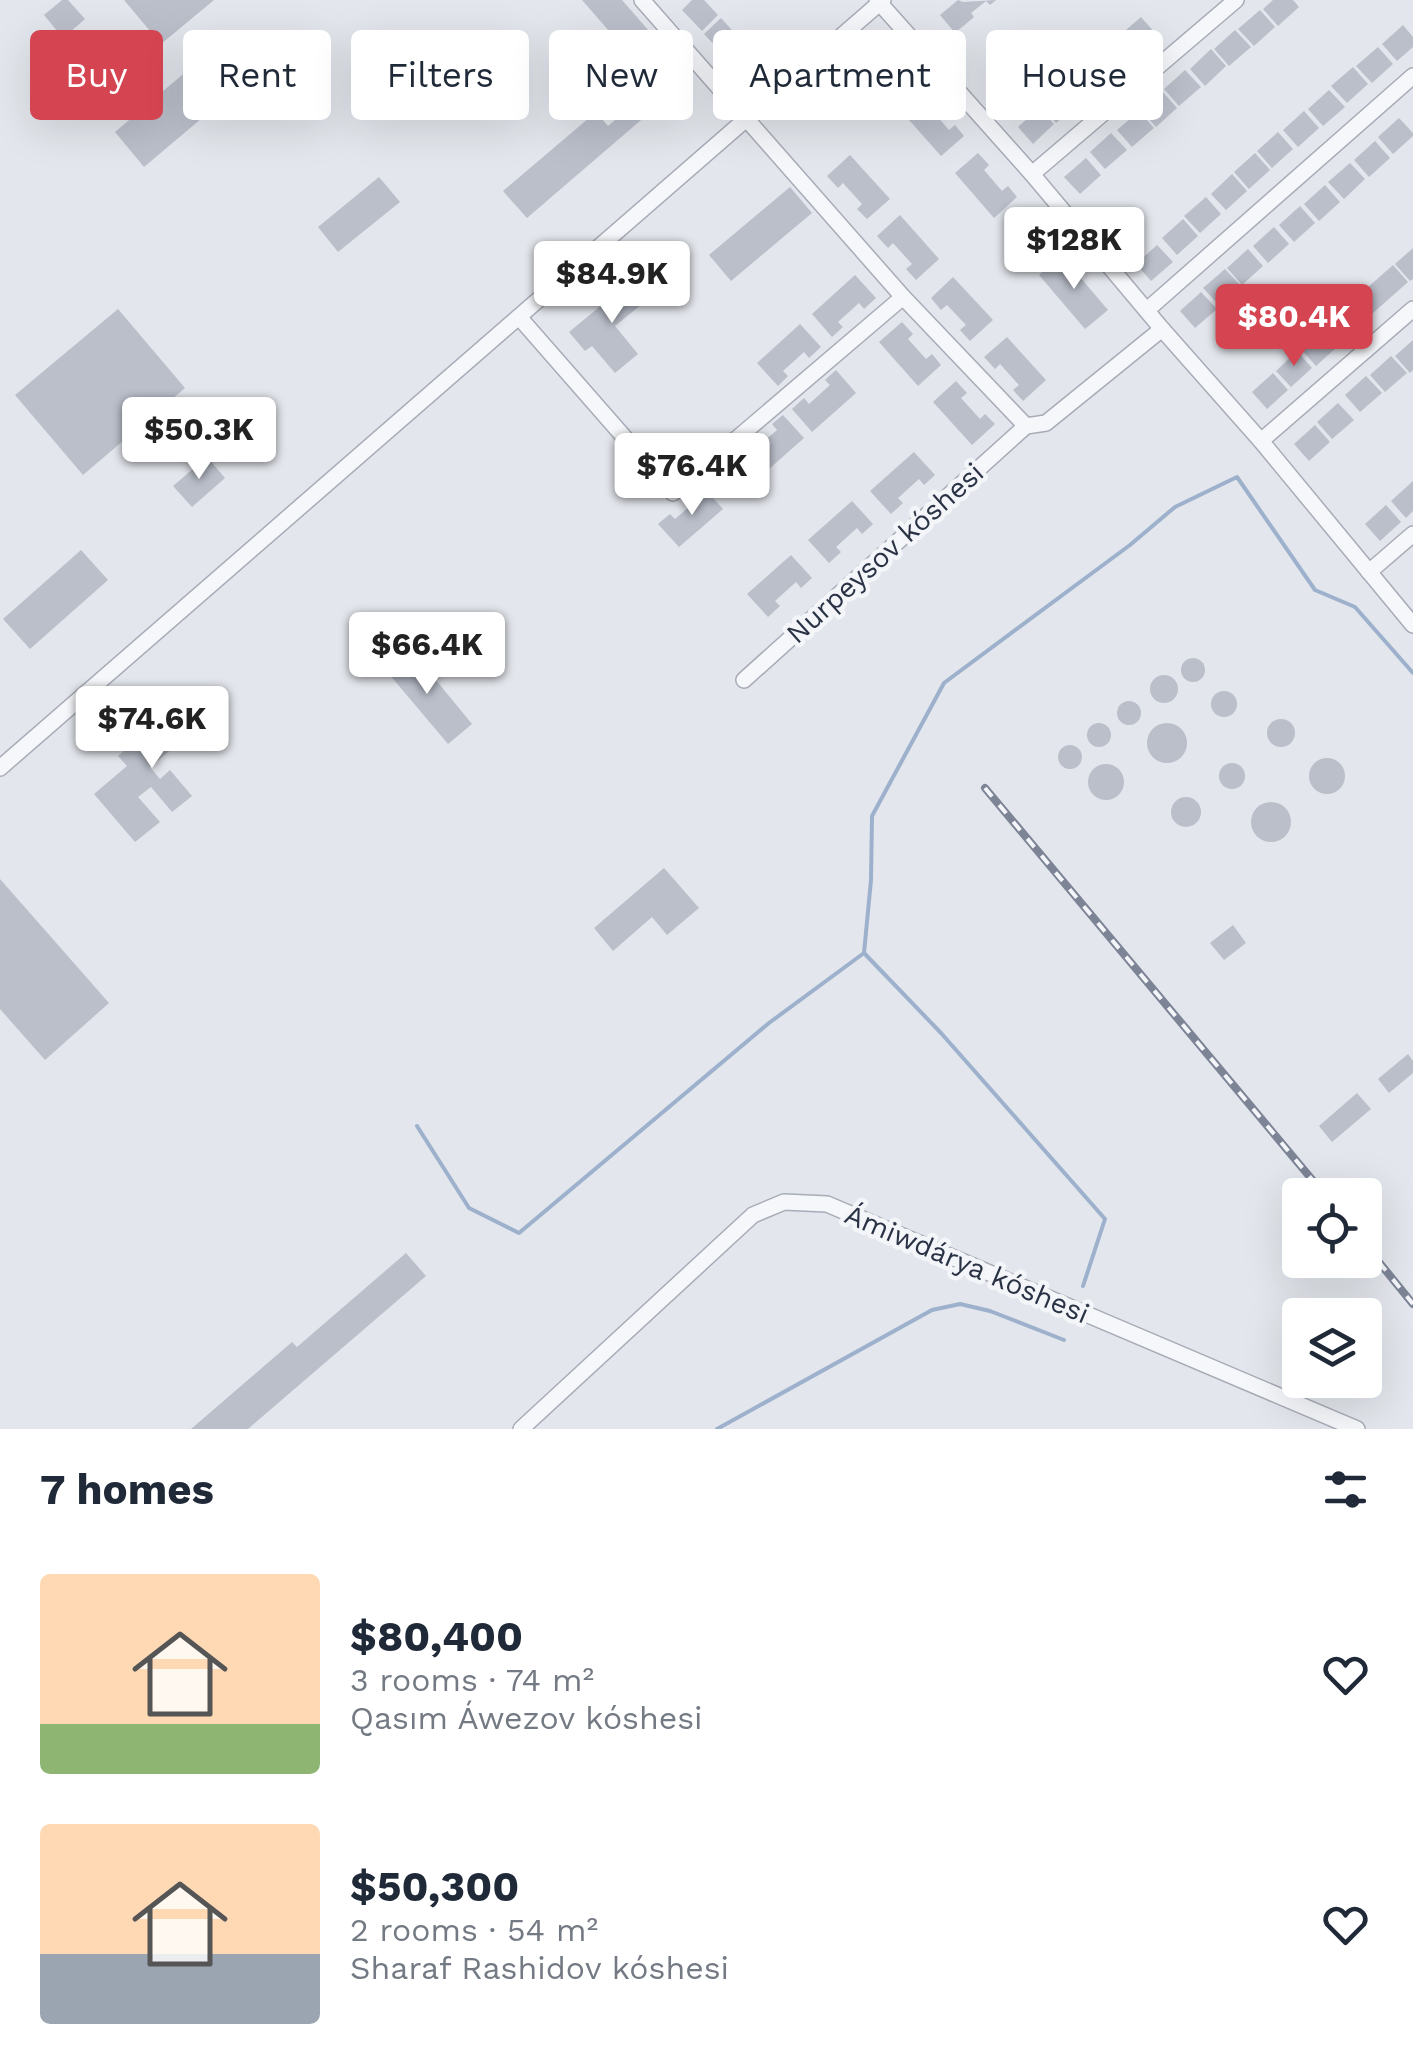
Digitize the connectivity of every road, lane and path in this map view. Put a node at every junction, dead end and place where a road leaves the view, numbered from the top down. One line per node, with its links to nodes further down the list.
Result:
1 (642, 0): 6 (street)
2 (1236, 0): 9 (street)
3 (880, 1): 4 (street); 9 (street)
4 (847, 30)
5 (1413, 76): 12 (street)
6 (713, 81)
7 (745, 120): 13 (street)
8 (747, 120): 10 (street)
9 (1032, 174): 12 (street)
10 (903, 297): 13 (street); 15 (street)
11 (1413, 309): 16 (street)
12 (1147, 310): 14 (street)
13 (519, 316): 21 (street)
14 (1162, 329): 15 (street, Nurpeysov kóshesi); 16 (street)
15 (1026, 426): 20 (street, Nurpeysov kóshesi)
16 (1262, 441): 18 (street)
17 (1413, 534): 18 (street)
18 (1369, 572): 19 (street)
19 (1413, 625)
20 (744, 680)
21 (0, 768)
22 (521, 1429): 23 (street, Ámiwdárya kóshesi)
23 (1357, 1429)

